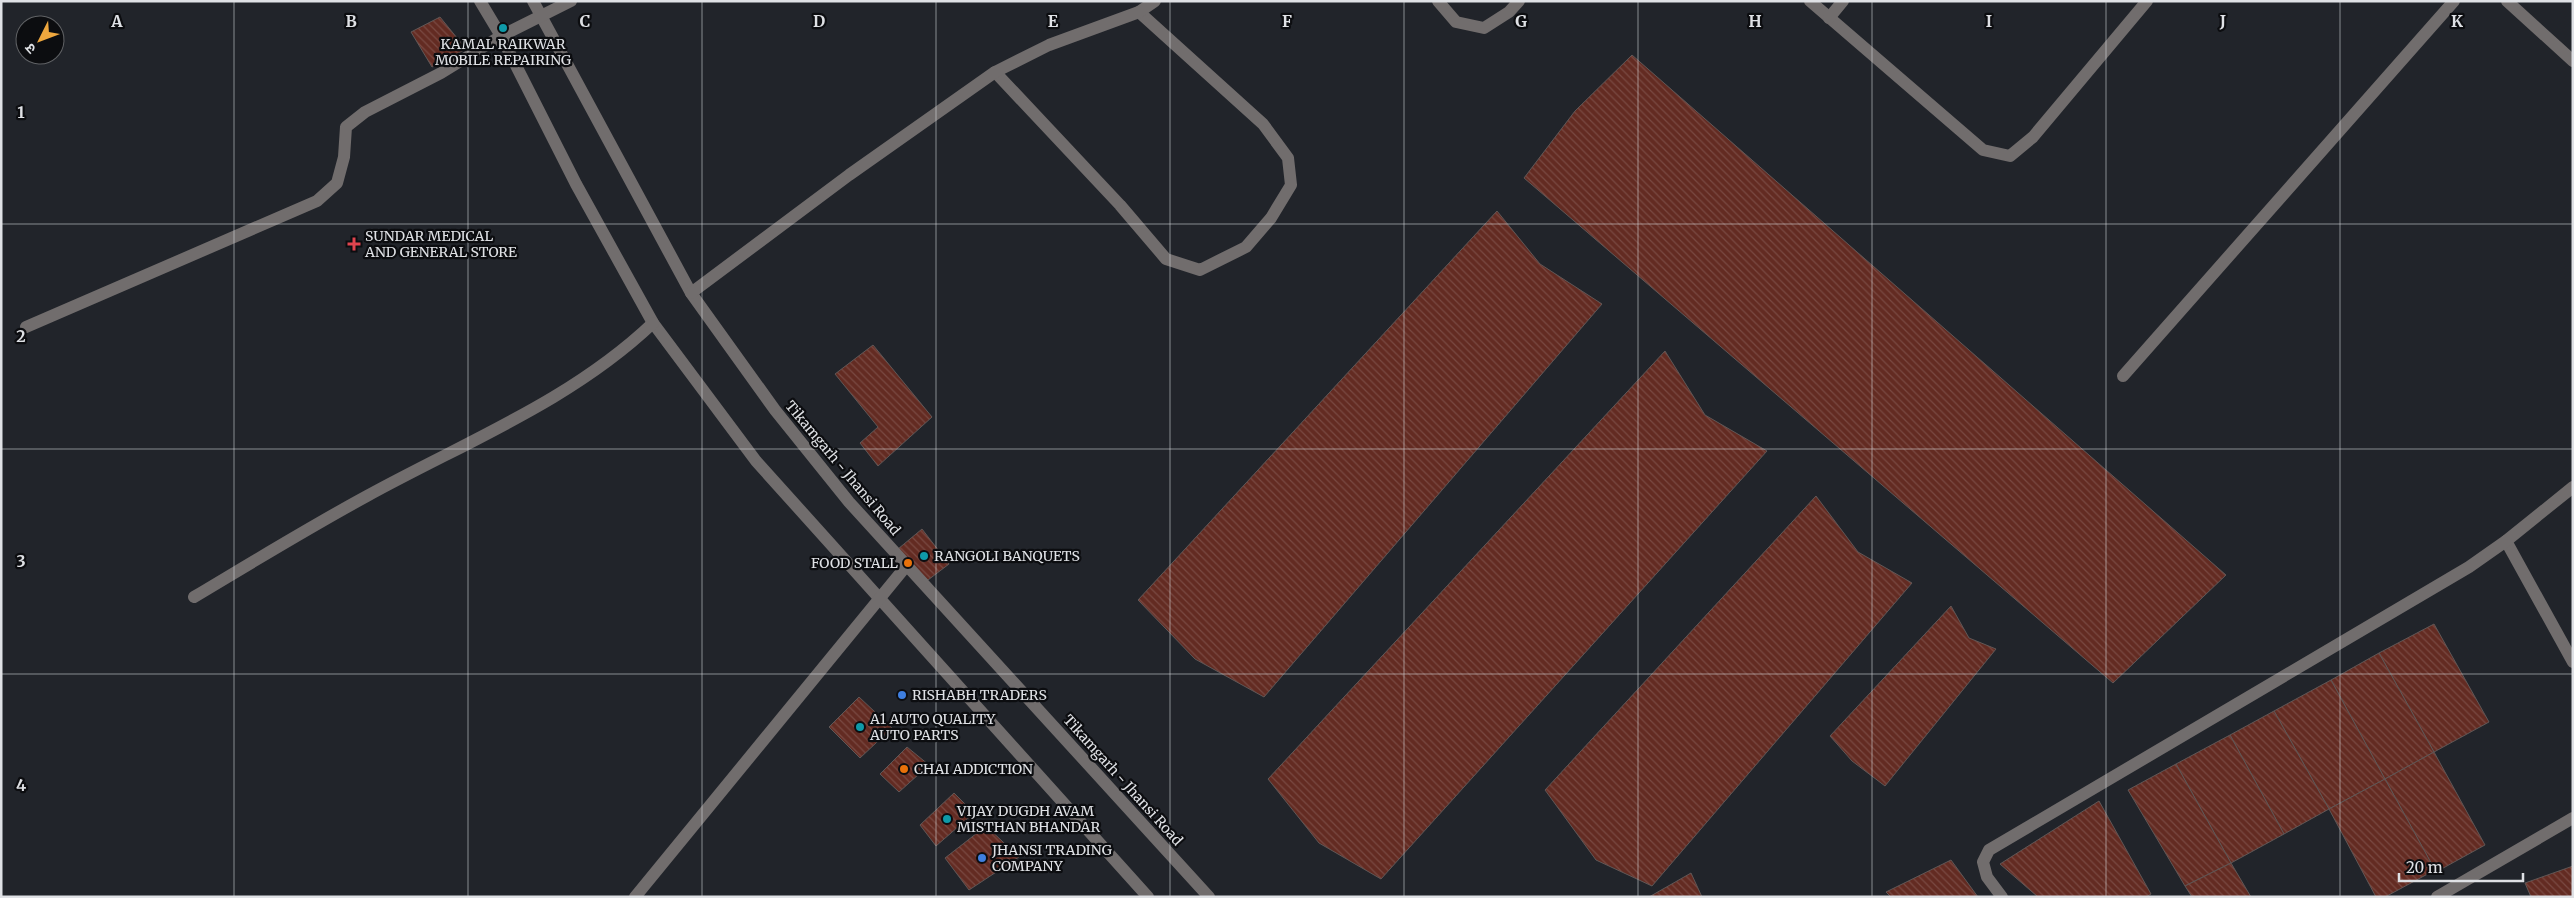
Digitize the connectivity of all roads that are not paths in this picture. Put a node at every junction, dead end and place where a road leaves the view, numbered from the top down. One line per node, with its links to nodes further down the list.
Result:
1 (480, 1): 15 (street)
2 (533, 1): 13 (street, Tikamgarh - Jhansi Road)
3 (571, 1): 13 (street)
4 (1155, 1): 12 (street)
5 (1438, 1): 6 (street)
6 (1519, 1)
7 (1810, 1): 14 (street)
8 (1843, 1): 14 (street)
9 (2147, 1): 14 (street)
10 (2454, 1): 21 (street)
11 (2507, 1): 16 (street)
12 (1139, 12): 17 (street); 17 (street)
13 (541, 16): 15 (street); 18 (street, Tikamgarh - Jhansi Road)
14 (1830, 18)
15 (501, 36): 19 (street); 20 (street)
16 (2573, 61)
17 (995, 72): 18 (street)
18 (691, 293): 24 (street, Tikamgarh - Jhansi Road)
19 (653, 323): 25 (street); 26 (street)
20 (26, 327)
21 (2123, 376)
22 (2573, 488): 23 (street)
23 (2506, 541): 27 (street); 32 (street)
24 (907, 565): 26 (street); 31 (street, Tikamgarh - Jhansi Road)
25 (194, 597)
26 (879, 599): 29 (street); 30 (street)
27 (2573, 662)
28 (2573, 818): 33 (street)
29 (635, 897)
30 (1148, 897)
31 (1210, 897)
32 (2002, 897)
33 (2437, 897)

